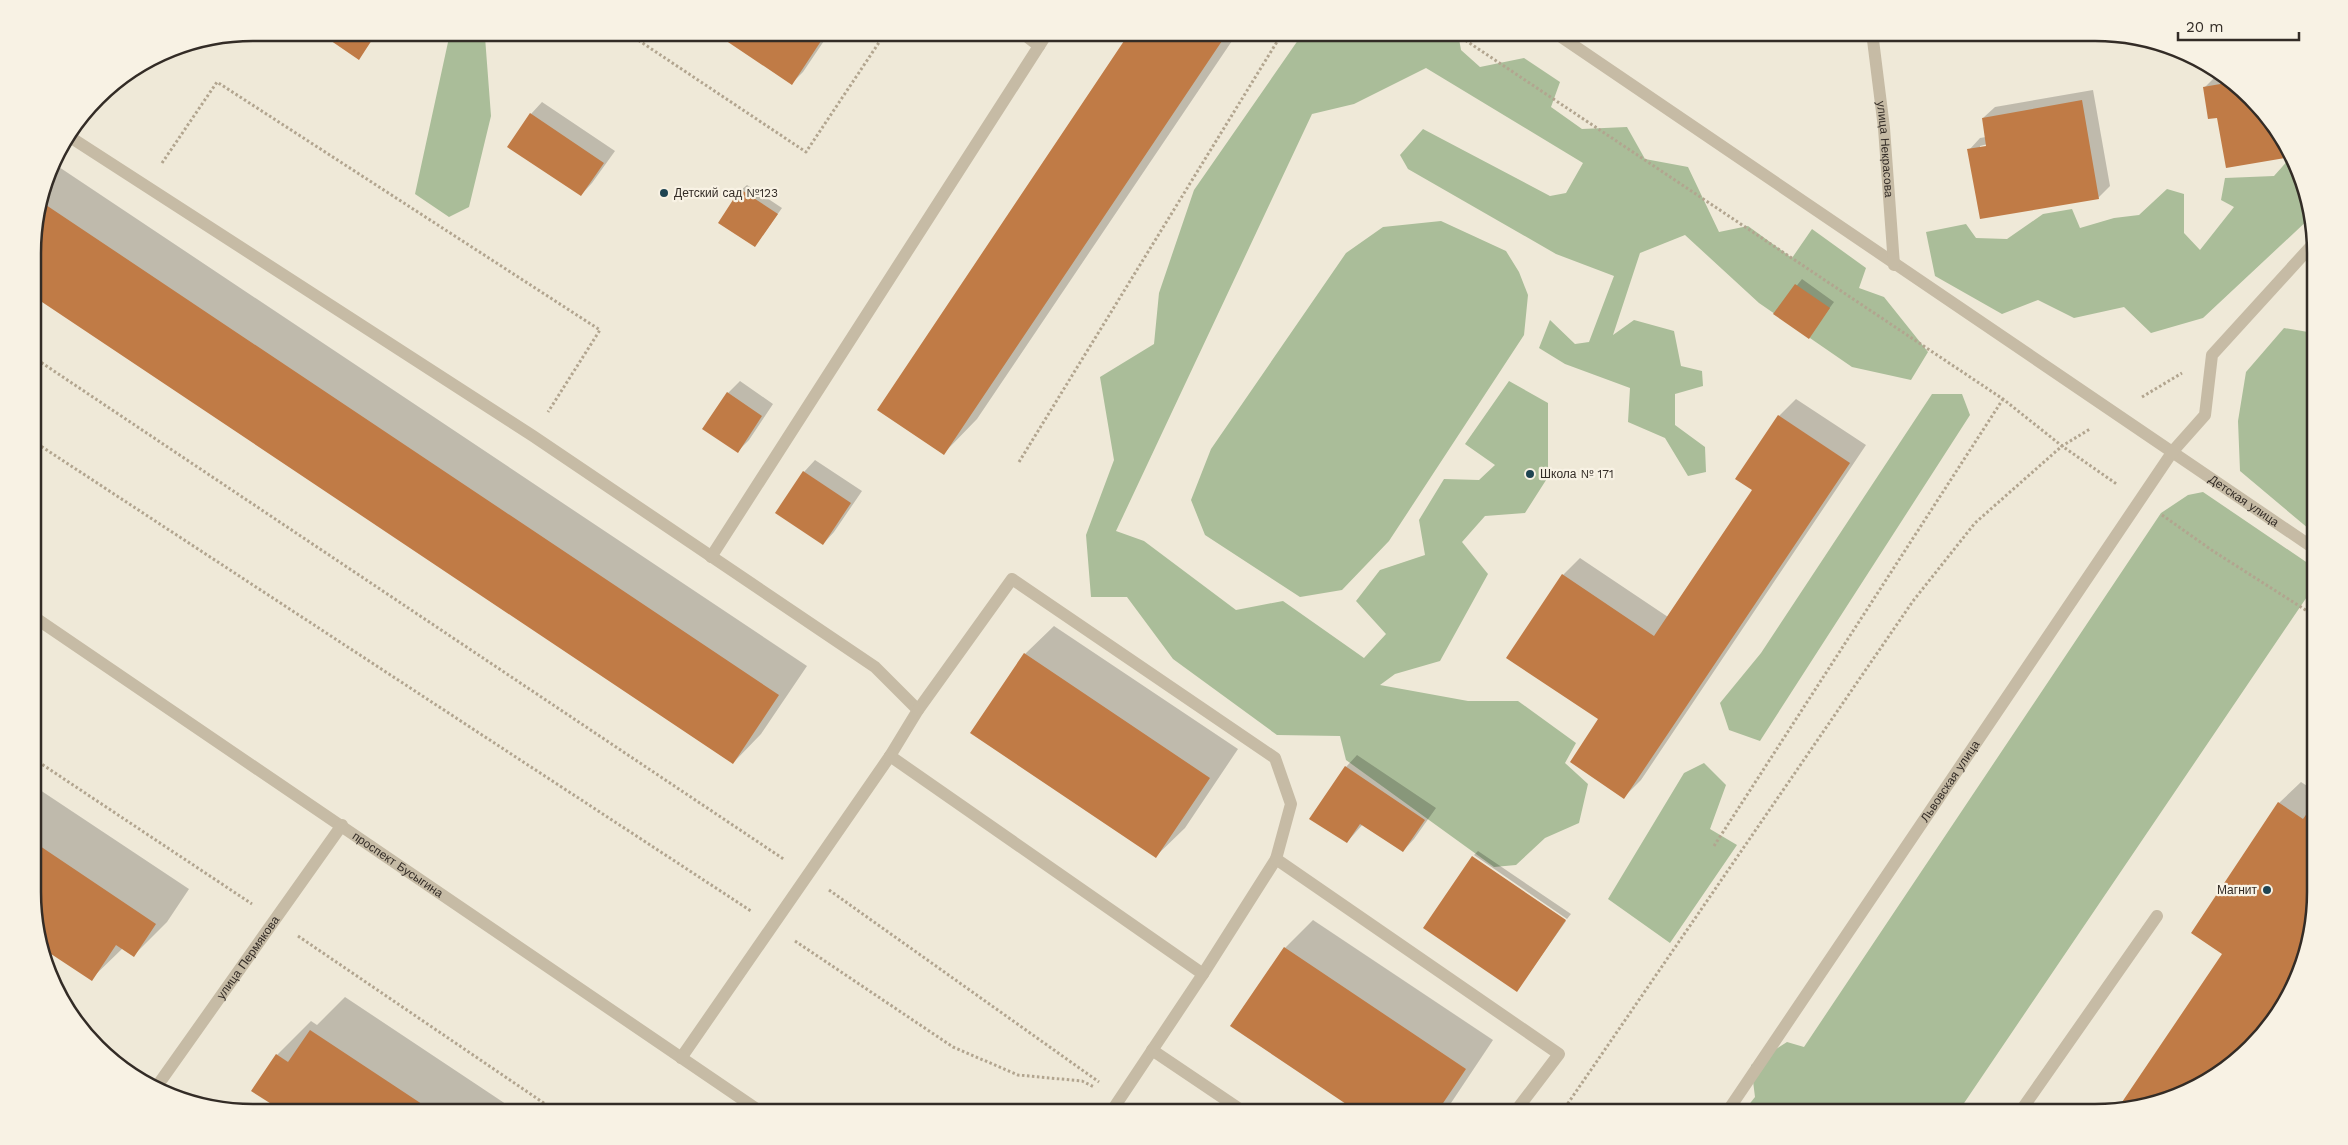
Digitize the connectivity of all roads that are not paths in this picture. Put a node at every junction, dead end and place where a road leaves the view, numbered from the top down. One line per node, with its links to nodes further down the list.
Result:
1 (1033, 41): 5 (street)
2 (1042, 41): 5 (street)
3 (1567, 41): 8 (street, Детская улица)
4 (1873, 41): 8 (street, улица Некрасова)
5 (1039, 46): 11 (street)
6 (75, 140): 11 (street)
7 (2307, 251): 9 (street, Львовская улица)
8 (1894, 265): 9 (street, Детская улица)
9 (2173, 451): 10 (street, Детская улица); 26 (street, Львовская улица)
10 (2307, 544)
11 (711, 557): 13 (street)
12 (41, 622): 15 (street, проспект Бусыгина)
13 (918, 710): 14 (street); 16 (street)
14 (890, 756): 18 (street); 20 (street)
15 (342, 825): 20 (street, проспект Бусыгина); 21 (street, улица Пермякова)
16 (1276, 859): 18 (street); 25 (street)
17 (2157, 916): 27 (street)
18 (1203, 974): 19 (street)
19 (1152, 1050): 23 (street); 24 (street)
20 (681, 1058): 22 (street, проспект Бусыгина)
21 (159, 1082)
22 (749, 1104)
23 (1116, 1104)
24 (1232, 1104)
25 (1521, 1104)
26 (1732, 1104)
27 (2026, 1104)

